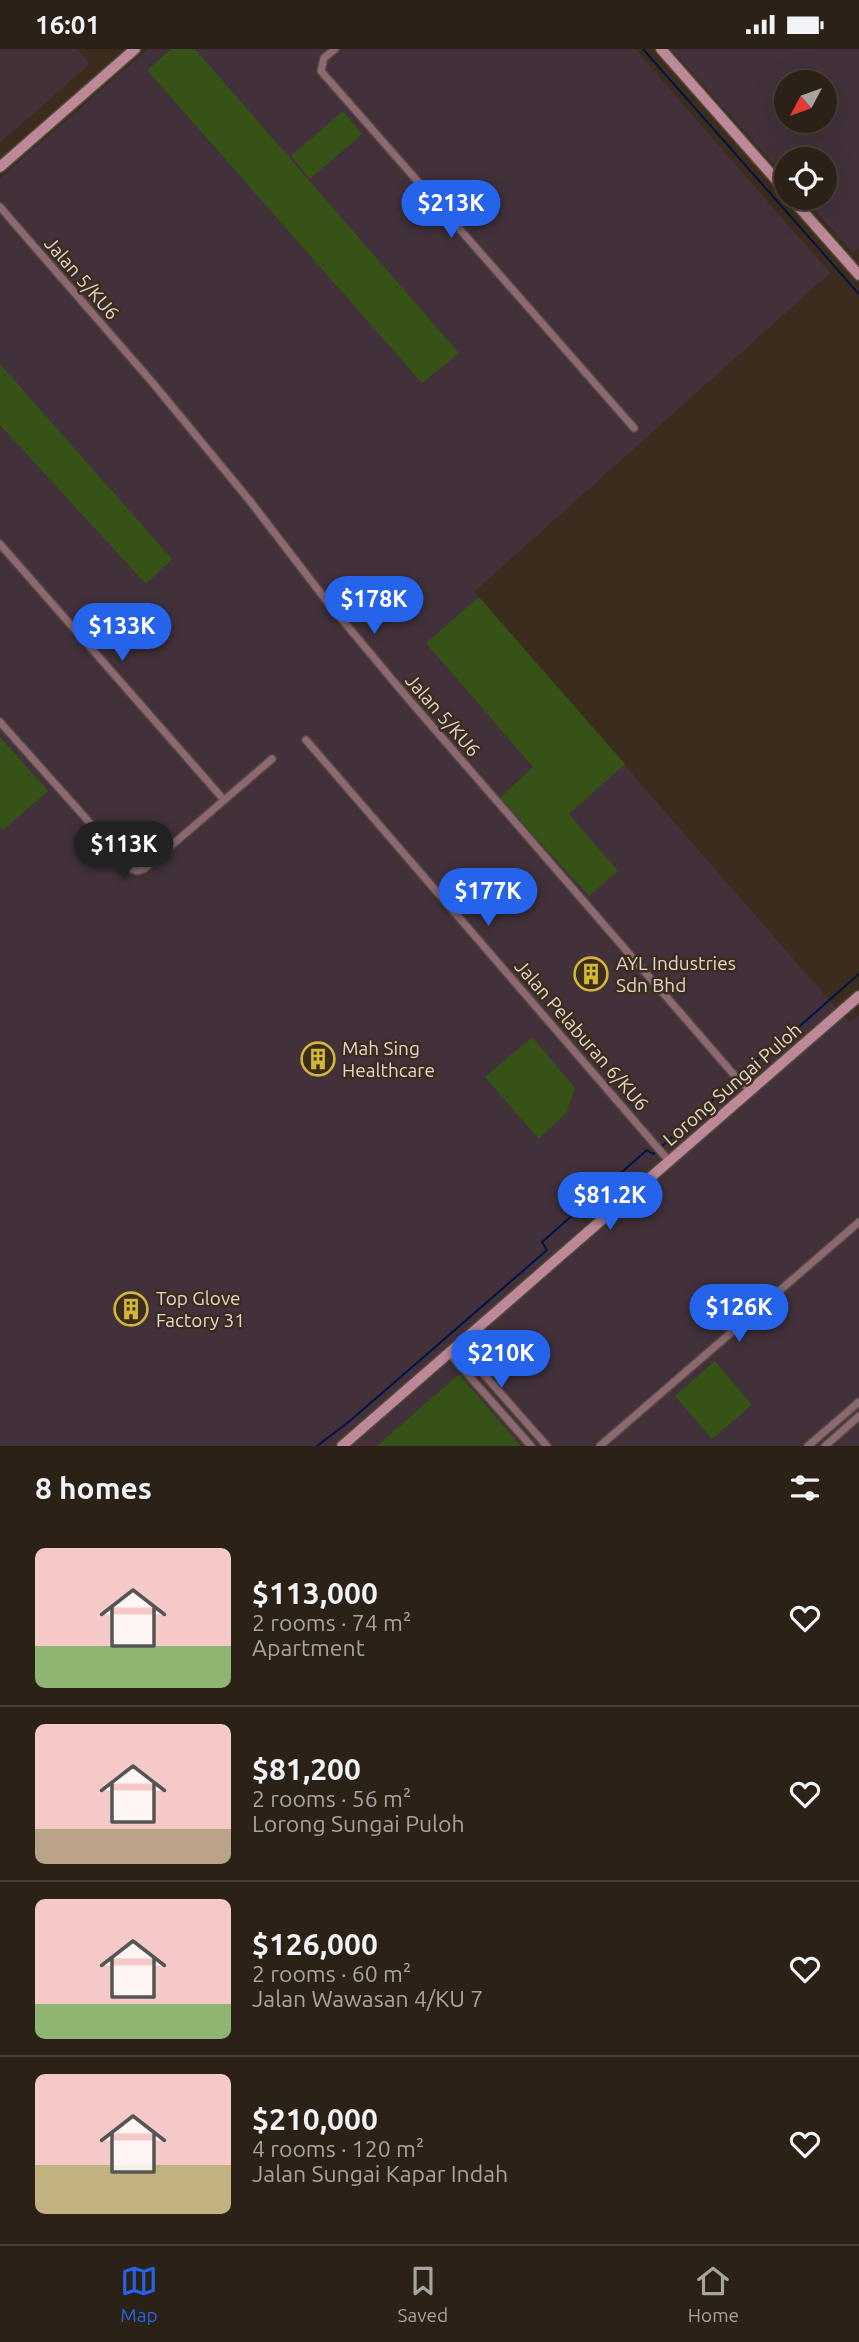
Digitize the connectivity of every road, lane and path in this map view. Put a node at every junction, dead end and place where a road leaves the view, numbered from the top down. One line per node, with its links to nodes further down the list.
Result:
1 (135, 49): 4 (street)
2 (335, 49): 9 (street)
3 (660, 49): 5 (street)
4 (0, 167)
5 (774, 177)
6 (0, 207): 16 (street, Jalan 5/KU6)
7 (802, 210): 8 (street)
8 (859, 275)
9 (634, 428)
10 (0, 544): 14 (street)
11 (0, 722): 14 (street)
12 (306, 740): 17 (street, Jalan Pelaburan 6/KU6)
13 (272, 759): 14 (street)
14 (224, 800)
15 (859, 996): 16 (street, Lorong Sungai Puloh)
16 (748, 1089): 17 (street, Lorong Sungai Puloh)
17 (666, 1157): 19 (street, Lorong Sungai Puloh)
18 (859, 1222): 27 (street)
19 (458, 1345): 20 (street, Lorong Sungai Puloh); 26 (street)
20 (449, 1353): 24 (street, Lorong Sungai Puloh); 25 (street)
21 (859, 1402): 28 (street)
22 (859, 1416): 23 (street)
23 (834, 1438): 29 (street); 30 (street)
24 (342, 1446)
25 (531, 1446)
26 (547, 1446)
27 (600, 1446)
28 (808, 1446)
29 (825, 1446)
30 (841, 1446)

